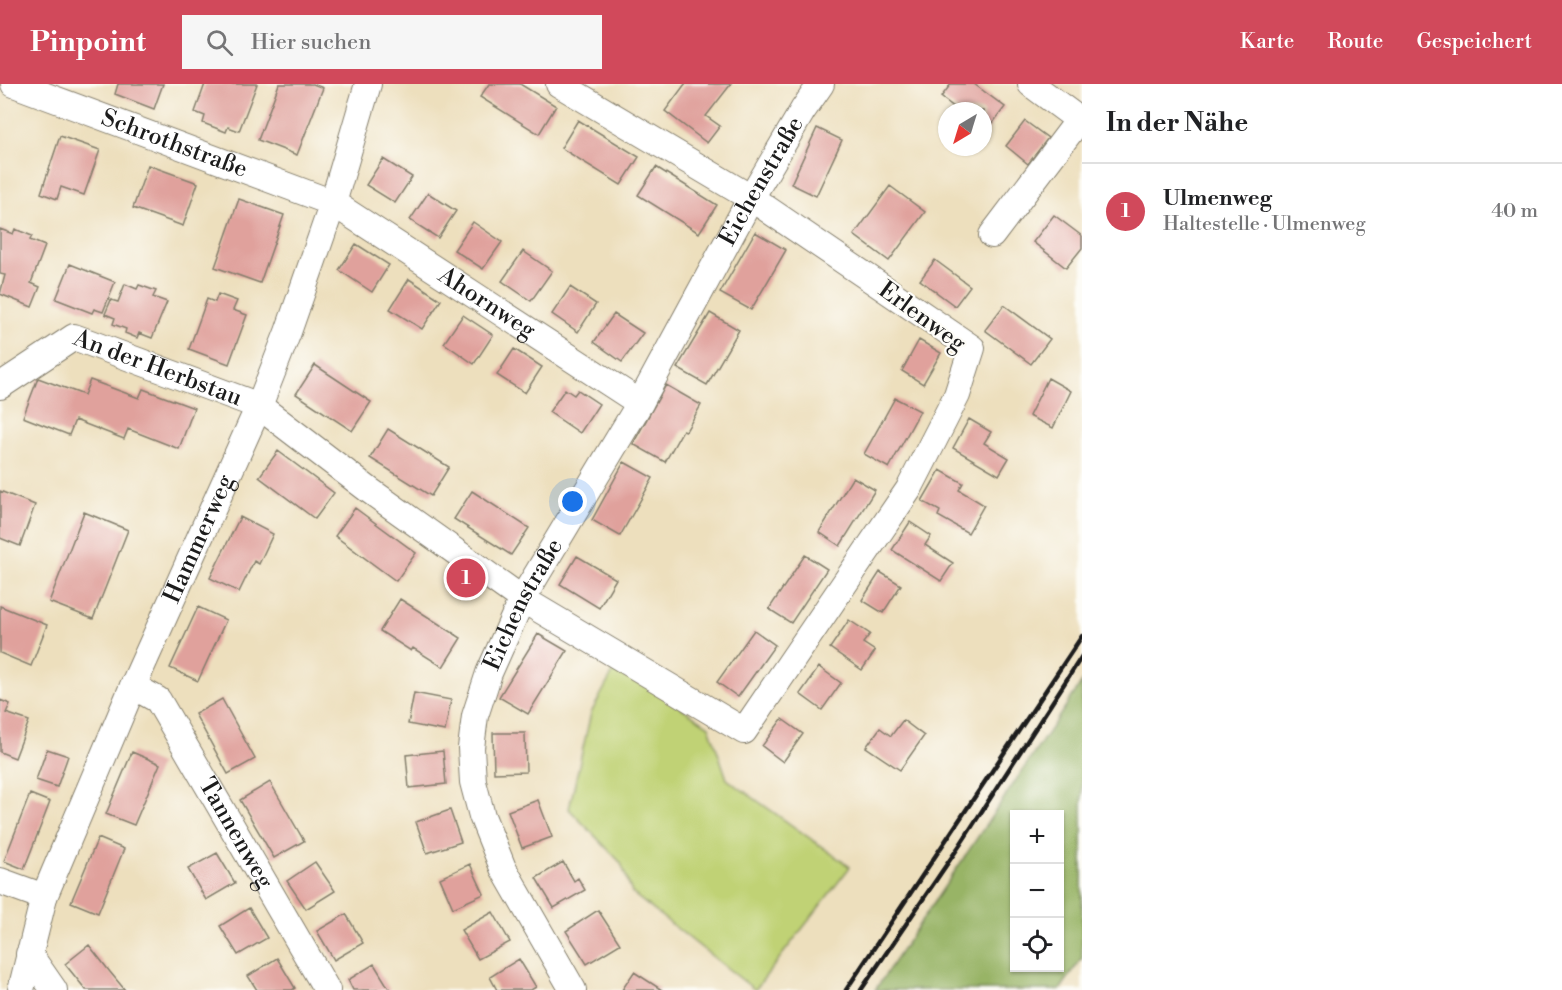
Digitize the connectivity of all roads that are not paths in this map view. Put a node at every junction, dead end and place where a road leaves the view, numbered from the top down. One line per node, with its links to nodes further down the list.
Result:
1 (14, 84): 8 (street, Schrothstraße)
2 (368, 84): 8 (street, Hammerweg)
3 (559, 84): 7 (street, Erlenweg)
4 (821, 84): 7 (street, Eichenstraße)
5 (1031, 84): 6 (street)
6 (1081, 121): 9 (street)
7 (751, 198): 11 (street, Eichenstraße); 13 (street, Erlenweg)
8 (333, 203): 11 (street, Ahornweg); 12 (street, Hammerweg)
9 (992, 235)
10 (0, 386): 12 (street, An der Herbstau)
11 (640, 403): 13 (street, Eichenstraße)
12 (259, 406): 13 (street); 14 (street, Hammerweg)
13 (522, 599): 21 (street, Eichenstraße)
14 (133, 686): 16 (street, Hammerweg); 20 (street, Tannenweg)
15 (0, 881): 16 (street)
16 (44, 897): 17 (street, Hammerweg)
17 (29, 954): 18 (street, Hammerweg); 19 (street)
18 (21, 990)
19 (54, 990)
20 (327, 990)
21 (573, 990)

